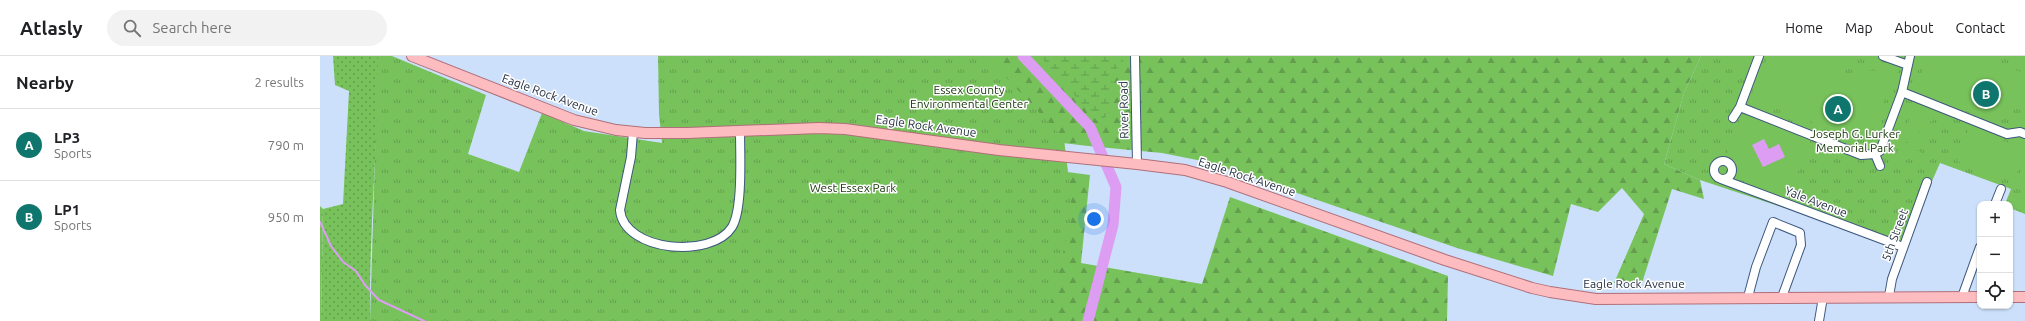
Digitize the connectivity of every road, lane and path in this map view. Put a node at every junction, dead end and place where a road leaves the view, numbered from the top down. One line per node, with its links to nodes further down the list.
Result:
1 (412, 56): 11 (main road, Eagle Rock Avenue)
2 (1135, 56): 14 (street, River Road)
3 (1759, 56): 8 (street)
4 (1883, 56): 6 (street)
5 (1910, 56): 6 (street)
6 (1908, 65): 7 (street)
7 (1902, 92): 12 (street); 13 (street)
8 (1740, 107): 9 (street); 13 (street)
9 (1733, 118)
10 (740, 131): 11 (main road, Eagle Rock Avenue); 11 (street); 14 (main road, Eagle Rock Avenue)
11 (633, 132)
12 (2025, 134)
13 (1875, 154): 15 (street)
14 (1141, 164): 23 (main road, Eagle Rock Avenue)
15 (1880, 166)
16 (1721, 179): 20 (street, Yale Avenue)
17 (1927, 182): 20 (street, 5th Street)
18 (2001, 189): 19 (street)
19 (1996, 201)
20 (1902, 248): 22 (street, 5th Street)
21 (1977, 255): 26 (street)
22 (1889, 296): 25 (main road, Eagle Rock Avenue); 26 (main road, Eagle Rock Avenue)
23 (1748, 297): 24 (main road, Eagle Rock Avenue); 24 (street)
24 (1782, 297): 25 (main road, Eagle Rock Avenue)
25 (1823, 297): 30 (street)
26 (1962, 297): 27 (main road, Eagle Rock Avenue)
27 (1977, 297)
28 (2013, 297): 29 (main road)
29 (2025, 297)
30 (1819, 321)

